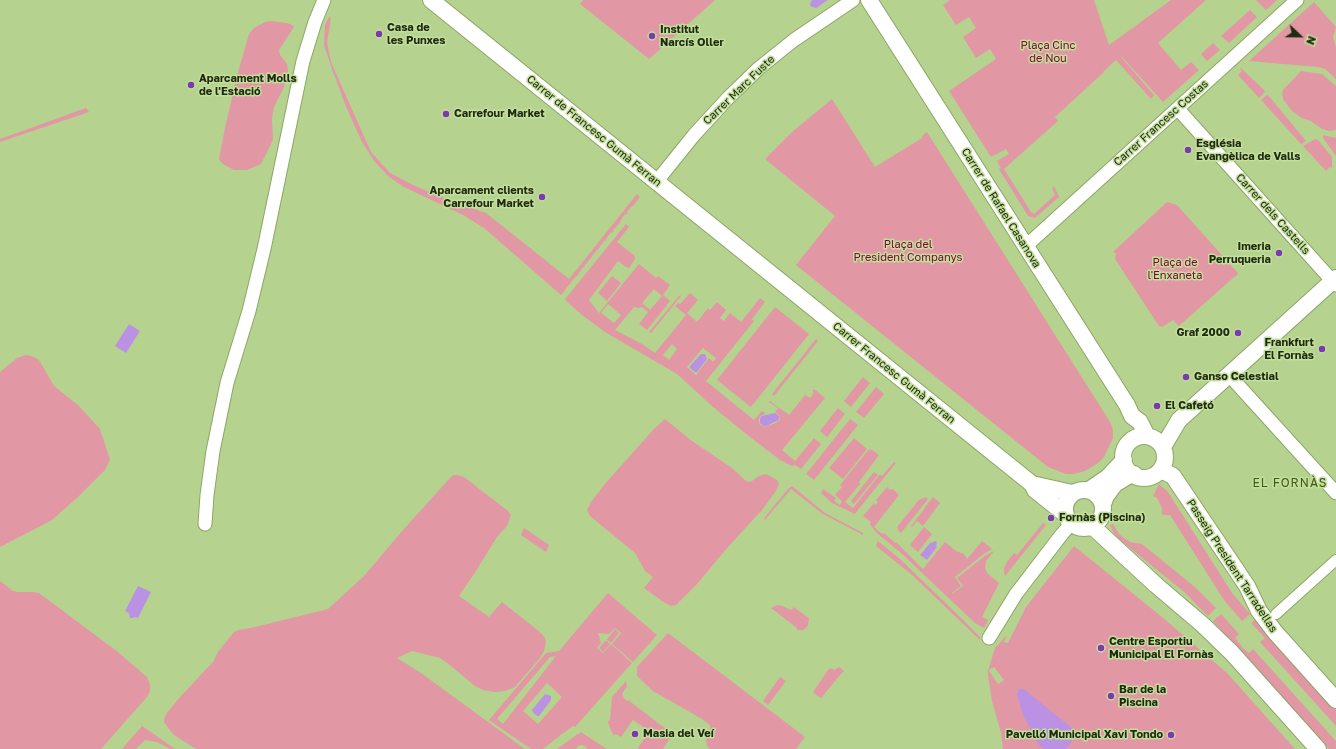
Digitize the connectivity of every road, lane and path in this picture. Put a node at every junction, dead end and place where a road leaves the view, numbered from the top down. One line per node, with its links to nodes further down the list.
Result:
1 (324, 0): 26 (street)
2 (431, 0): 7 (street, Carrer de Francesc Gumà Ferran)
3 (853, 0): 7 (street, Carrer Marc Fuste)
4 (869, 0): 8 (street, Carrer de Rafael Casanova)
5 (1297, 0): 6 (street, Carrer Francesc Costas)
6 (1178, 109): 8 (street, Carrer Francesc Costas); 10 (street, Carrer dels Castells)
7 (657, 181): 9 (street, Carrer de Francesc Gumà Ferran)
8 (1026, 246): 12 (street, Carrer de Rafael Casanova)
9 (757, 262): 20 (street, Carrer Francesc Gumà Ferran)
10 (1335, 281): 11 (street)
11 (1229, 375): 13 (street); 23 (street)
12 (1132, 416): 14 (street, Carrer de Rafael Casanova); 15 (street)
13 (1179, 420): 14 (street); 16 (street)
14 (1148, 436): 15 (street); 16 (street)
15 (1130, 441): 17 (street)
16 (1163, 447): 18 (street)
17 (1124, 460): 19 (street); 21 (street)
18 (1161, 470): 19 (street); 31 (street, Passeig President Tarradellas)
19 (1134, 474): 24 (street)
20 (1032, 484): 22 (street); 25 (street, Carrer Francesc Gumà Ferran)
21 (1089, 490): 22 (street); 24 (street)
22 (1072, 493): 25 (street)
23 (1336, 493)
24 (1103, 504): 27 (street)
25 (1069, 518): 27 (street); 30 (street)
26 (205, 524)
27 (1092, 526): 32 (street)
28 (1336, 560): 29 (street)
29 (1276, 614)
30 (989, 638)
31 (1336, 700)
32 (1318, 749)

